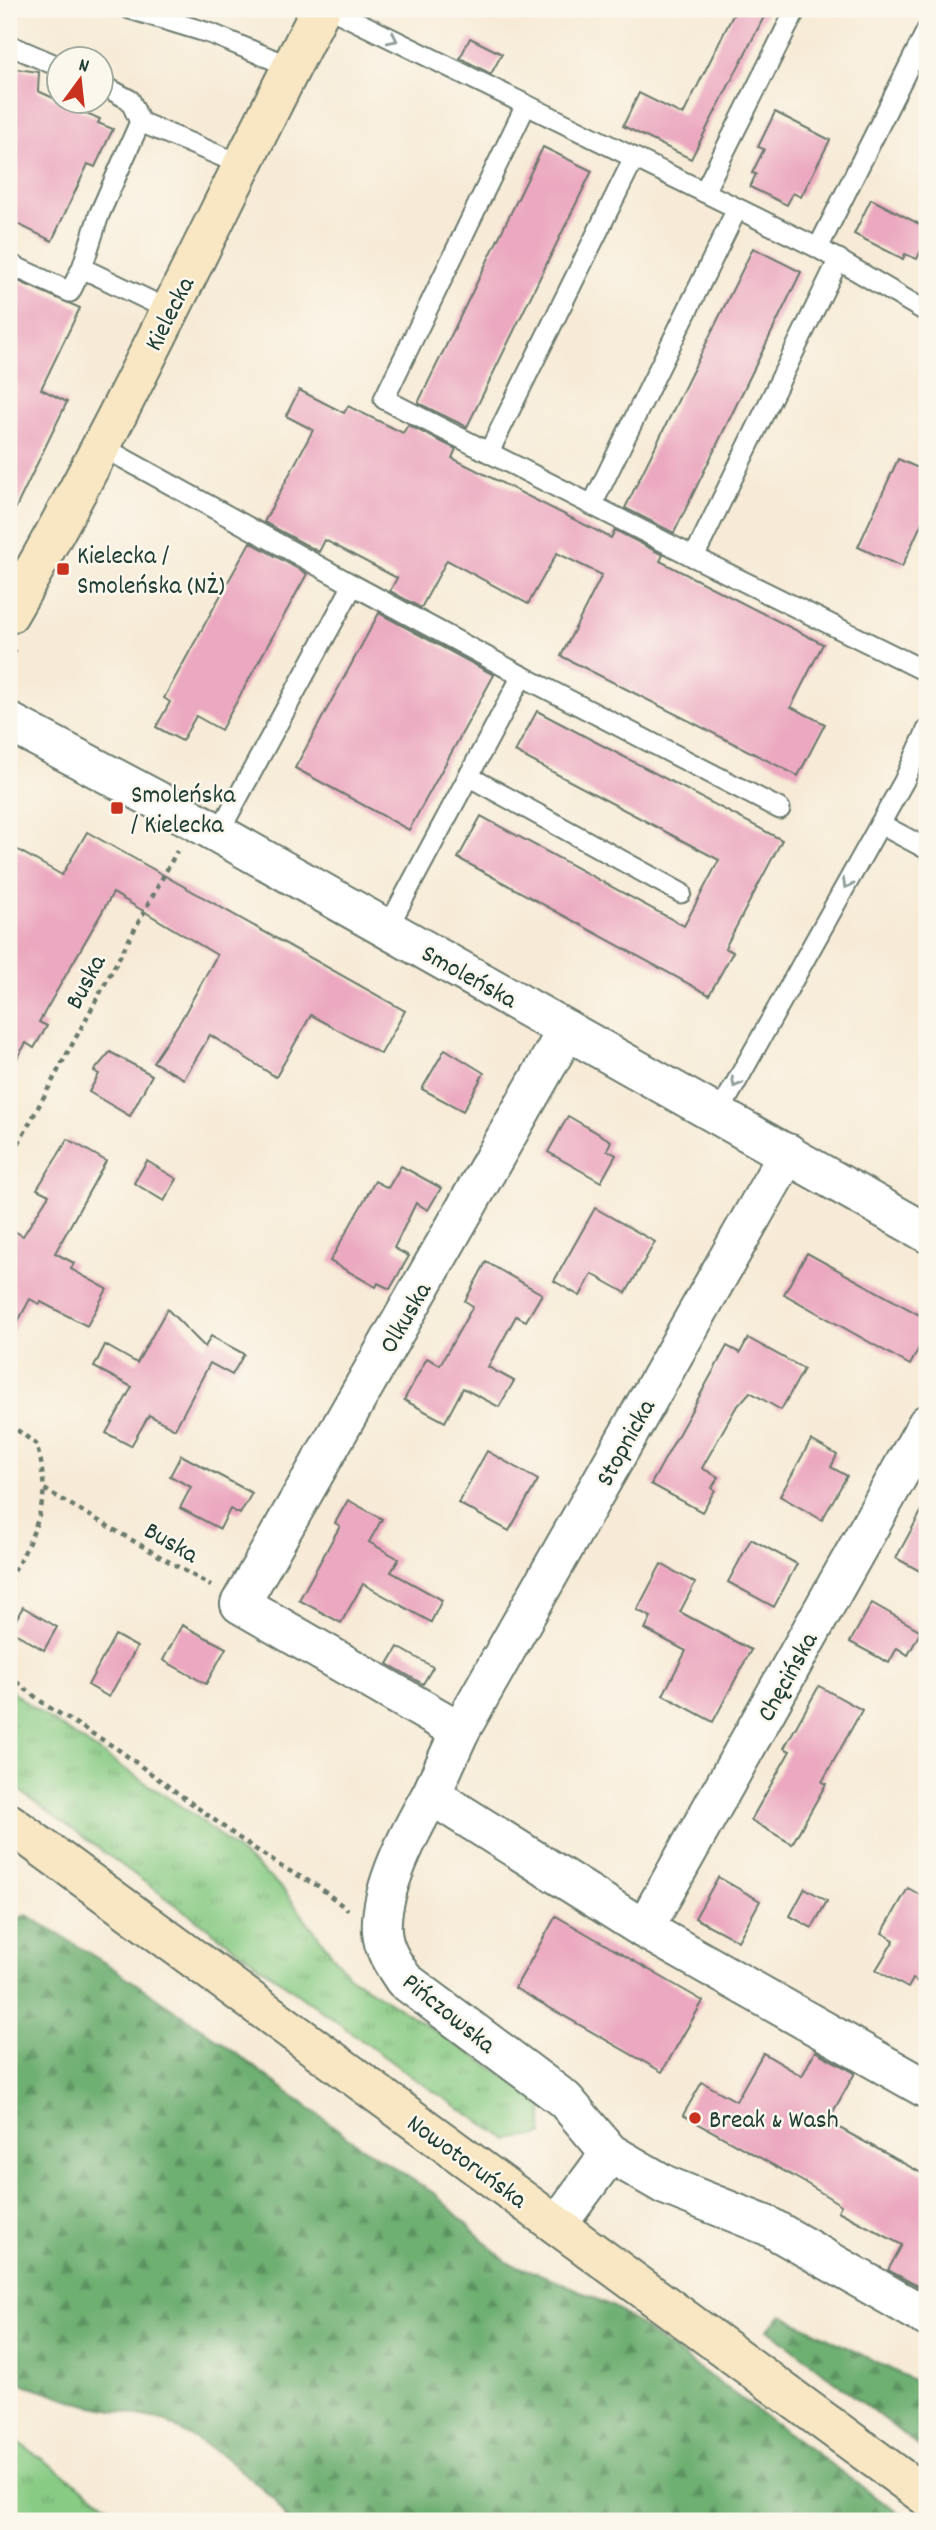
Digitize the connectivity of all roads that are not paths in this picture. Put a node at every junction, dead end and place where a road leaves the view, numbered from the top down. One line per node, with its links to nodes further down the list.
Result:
1 (130, 9): 8 (lane)
2 (321, 9): 8 (main road, Kielecka)
3 (331, 9): 10 (lane, one-way to 10)
4 (796, 9): 14 (lane)
5 (927, 31): 16 (lane)
6 (9, 45): 7 (lane)
7 (46, 61)
8 (291, 67): 13 (main road, Kielecka)
9 (116, 92): 11 (lane)
10 (526, 104): 12 (lane); 23 (lane)
11 (140, 122): 13 (lane); 19 (lane)
12 (634, 158): 14 (lane); 23 (lane)
13 (242, 165): 21 (main road, Kielecka)
14 (704, 192): 15 (lane)
15 (737, 209): 16 (lane); 24 (lane)
16 (818, 248): 17 (lane)
17 (839, 259): 20 (lane); 25 (lane)
18 (9, 264): 19 (lane)
19 (82, 268): 21 (lane)
20 (925, 304)
21 (169, 310): 22 (main road, Kielecka)
22 (100, 446): 26 (lane); 27 (main road, Kielecka)
23 (489, 452): 24 (lane)
24 (592, 505): 25 (lane)
25 (694, 557): 28 (lane)
26 (353, 585): 29 (lane); 35 (lane)
27 (9, 614)
28 (927, 672)
29 (522, 676): 32 (lane); 33 (lane)
30 (9, 722): 35 (street, Smoleńska)
31 (927, 730): 34 (lane)
32 (468, 776): 37 (lane); 38 (lane)
33 (780, 809)
34 (880, 824): 36 (lane); 40 (lane, one-way to 40)
35 (206, 827): 38 (street, Smoleńska)
36 (927, 849)
37 (681, 893)
38 (387, 929): 39 (street, Smoleńska)
39 (568, 1030): 40 (street, Smoleńska); 44 (street, Olkuska)
40 (719, 1115): 41 (street, Smoleńska)
41 (788, 1153): 42 (street, Smoleńska); 44 (street, Stopnicka)
42 (927, 1233)
43 (927, 1423): 47 (street, Chęcińska)
44 (460, 1731): 45 (street, Stopnicka)
45 (431, 1795): 47 (street); 49 (street, Pińczowska)
46 (9, 1823): 50 (main road, Nowotoruńska)
47 (644, 1929): 48 (street)
48 (927, 2089)
49 (610, 2153): 50 (street); 51 (street, Pińczowska)
50 (557, 2225): 52 (main road, Nowotoruńska)
51 (927, 2317)
52 (927, 2497)

